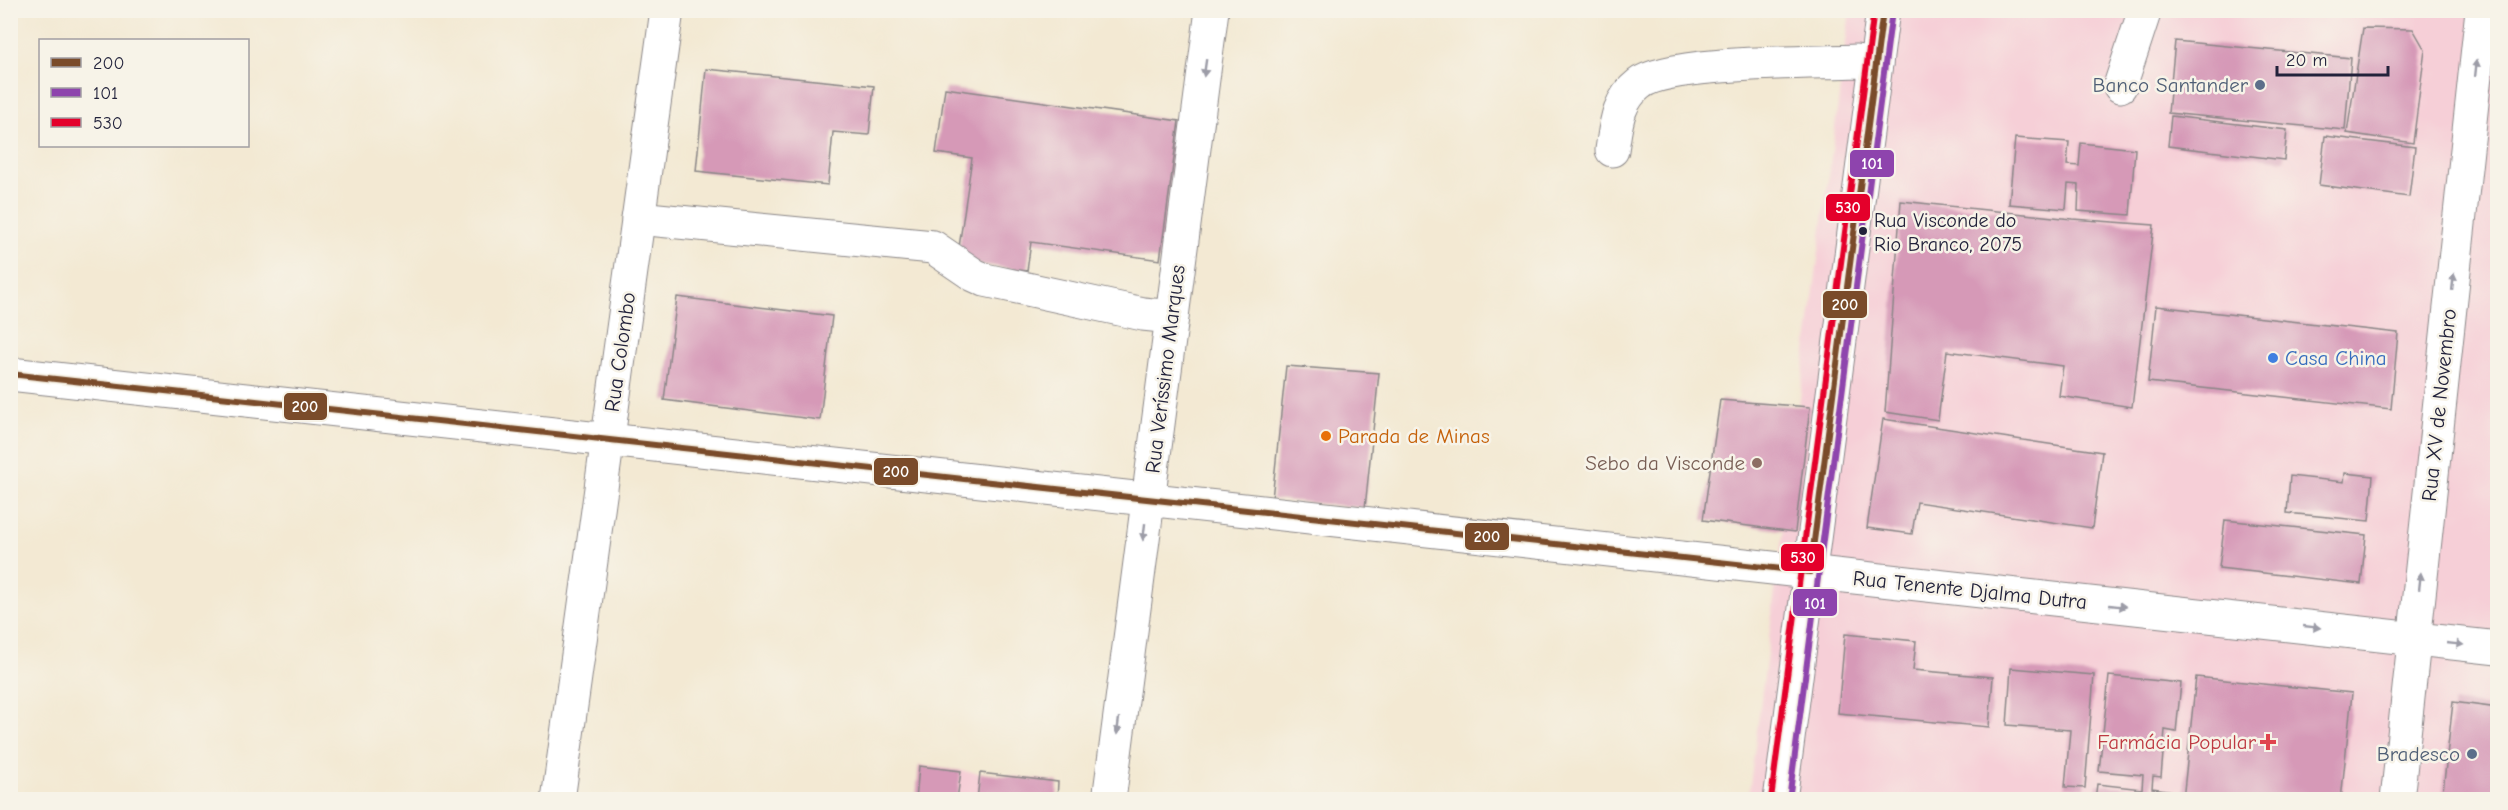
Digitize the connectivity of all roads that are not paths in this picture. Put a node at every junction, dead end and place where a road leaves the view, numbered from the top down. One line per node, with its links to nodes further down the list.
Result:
1 (667, 10): 9 (main road, Rua Colombo)
2 (1212, 10): 10 (main road, Rua Veríssimo Marques, one-way to 10)
3 (1883, 10): 6 (main road)
4 (2145, 10): 7 (main road)
5 (2482, 10): 15 (main road, Rua XV de Novembro, one-way to 5)
6 (1876, 64): 8 (main road); 14 (main road)
7 (2120, 86)
8 (1612, 150)
9 (638, 218): 10 (main road); 12 (main road, Rua Colombo)
10 (1172, 317): 13 (main road, Rua Veríssimo Marques)
11 (10, 374): 12 (main road, Rua Tenente Djalma Dutra)
12 (608, 440): 13 (main road, Rua Tenente Djalma Dutra); 17 (main road, Rua Colombo)
13 (1148, 499): 14 (main road, Rua Tenente Djalma Dutra); 18 (main road, Rua Veríssimo Marques, one-way to 18)
14 (1810, 572): 15 (main road, Rua Tenente Djalma Dutra, one-way to 15); 19 (main road)
15 (2414, 639): 16 (main road, Rua Tenente Djalma Dutra, one-way to 16); 20 (main road, Rua XV de Novembro)
16 (2498, 648)
17 (558, 800)
18 (1109, 800)
19 (1780, 800)
20 (2397, 800)

